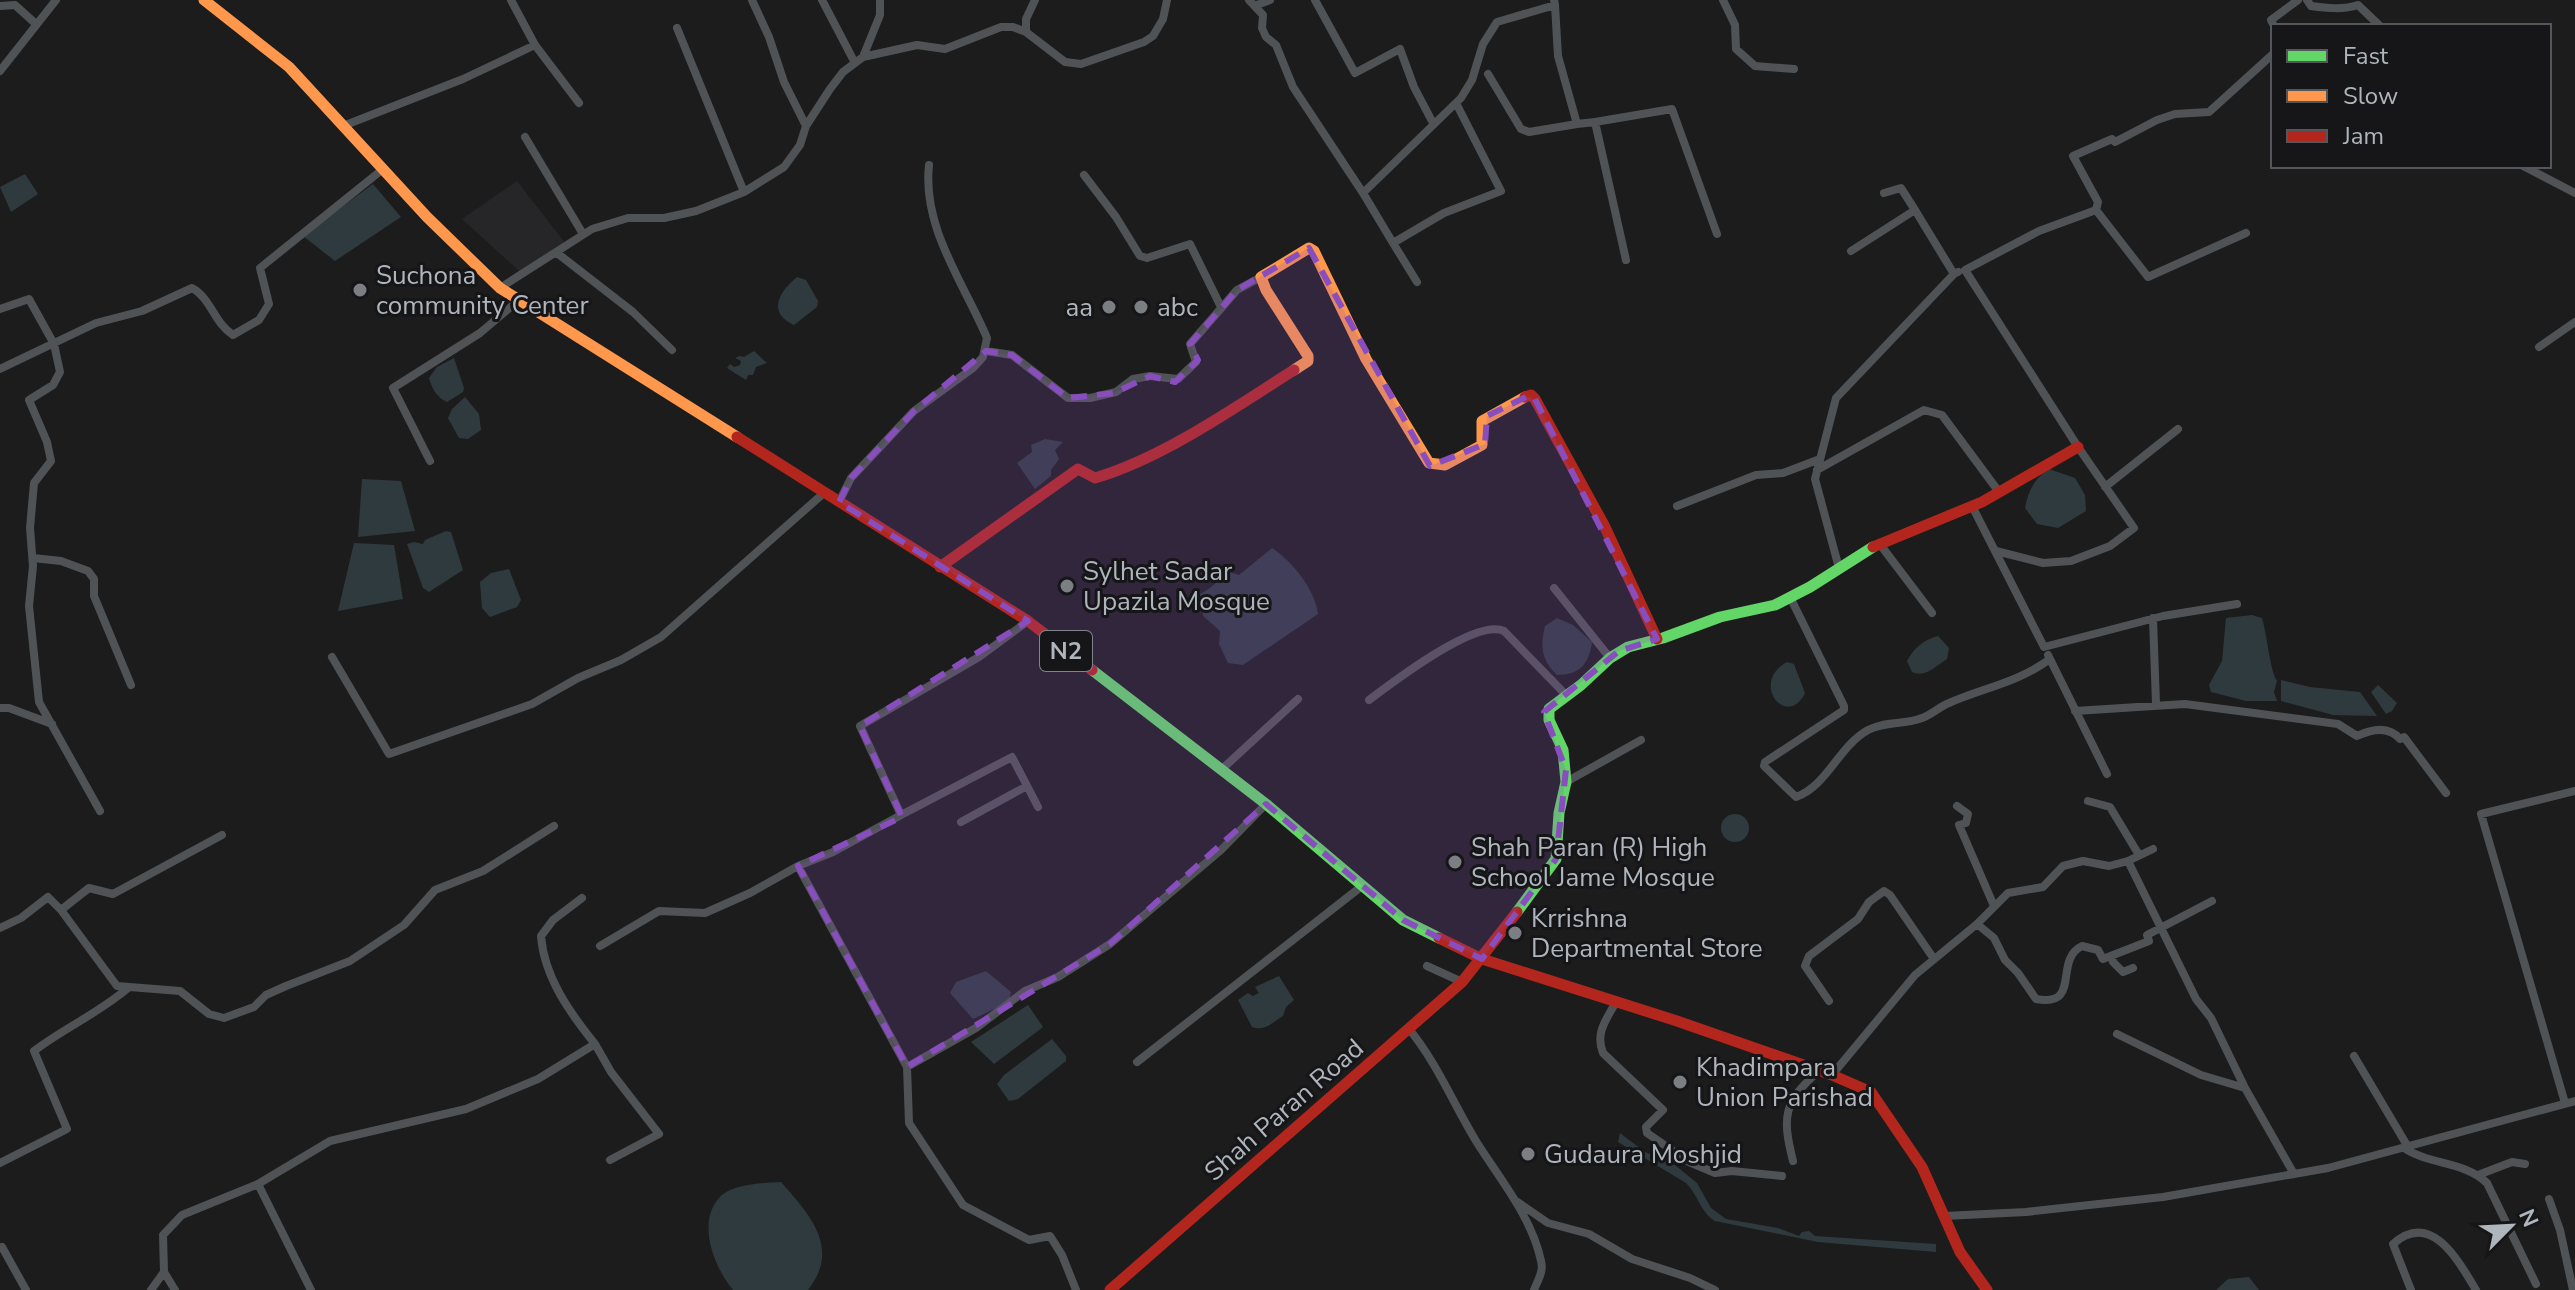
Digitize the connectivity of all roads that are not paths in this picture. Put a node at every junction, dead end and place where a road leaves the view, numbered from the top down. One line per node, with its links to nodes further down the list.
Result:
1 (56, 0): 17 (street)
2 (204, 0): 33 (main road, N2)
3 (511, 0): 22 (street)
4 (752, 0): 34 (street)
5 (822, 0): 24 (street)
6 (880, 0): 24 (street)
7 (1035, 0): 21 (street)
8 (1167, 0): 21 (street)
9 (1270, 0): 14 (street)
10 (1315, 0): 31 (street)
11 (1723, 0): 25 (street)
12 (2298, 0): 18 (street)
13 (2307, 0): 19 (street)
14 (1253, 3): 41 (street)
15 (1554, 3): 29 (street); 32 (street)
16 (0, 6): 17 (street)
17 (36, 24): 26 (street)
18 (2273, 24)
19 (2378, 24)
20 (677, 28): 40 (street)
21 (1026, 32): 24 (street)
22 (535, 45): 28 (street); 33 (street)
23 (2271, 56): 45 (street)
24 (859, 60): 34 (street)
25 (1794, 69)
26 (0, 71)
27 (1488, 74): 32 (street)
28 (579, 103)
29 (1456, 103): 31 (street); 49 (street)
30 (1595, 122): 32 (street); 48 (street); 52 (street)
31 (1433, 123): 41 (street)
32 (1577, 124)
33 (343, 126): 38 (main road, N2)
34 (806, 126): 40 (street)
35 (525, 137): 47 (street)
36 (929, 165): 65 (street)
37 (2527, 168): 43 (street)
38 (383, 169): 57 (main road, N2); 62 (street)
39 (1084, 175): 59 (street)
40 (744, 192): 47 (street)
41 (1363, 193): 49 (street)
42 (1884, 193): 44 (street)
43 (2575, 193)
44 (1915, 210): 50 (street); 54 (street)
45 (2096, 210): 46 (street); 53 (street)
46 (2246, 233)
47 (583, 234): 51 (street)
48 (1717, 234)
49 (1393, 243): 56 (street)
50 (1851, 251)
51 (557, 253): 57 (street); 64 (street)
52 (1626, 260)
53 (1965, 270): 54 (street); 68 (street)
54 (1954, 274): 69 (street)
55 (1261, 277): 59 (street); 81 (main road); 89 (main road)
56 (1417, 282)
57 (500, 288): 58 (main road, N2)
58 (519, 300): 70 (street); 73 (main road, N2)
59 (1221, 307): 65 (street)
60 (0, 309): 62 (street)
61 (2575, 322): 63 (street)
62 (54, 344): 66 (street); 80 (street)
63 (2539, 347)
64 (672, 350)
65 (986, 351): 75 (street)
66 (0, 369)
67 (2178, 429): 72 (street)
68 (2078, 447): 72 (street); 74 (main road)
69 (1820, 459): 71 (street); 76 (street)
70 (430, 461)
71 (1817, 470): 74 (street); 82 (street)
72 (2105, 487): 79 (street)
73 (825, 492): 75 (main road, N2); 91 (street)
74 (1999, 492): 77 (main road)
75 (839, 502): 81 (main road, N2)
76 (1677, 506)
77 (1972, 506): 78 (main road); 79 (street)
78 (1879, 543): 82 (main road); 86 (street)
79 (1996, 551): 90 (street)
80 (33, 558): 94 (street); 101 (street)
81 (940, 567): 88 (main road, N2)
82 (1839, 568): 84 (main road)
83 (1554, 588): 92 (street)
84 (1790, 597): 89 (main road); 93 (street)
85 (2237, 604): 87 (street)
86 (1932, 613)
87 (2153, 618): 90 (street); 98 (street)
88 (1028, 621): 103 (main road, N2); 114 (street)
89 (1657, 639): 92 (main road)
90 (2044, 647): 93 (street)
91 (332, 657)
92 (1610, 658): 95 (main road)
93 (2050, 659): 100 (street)
94 (131, 685)
95 (1567, 696): 97 (street); 105 (main road, Shah Paran Road)
96 (1298, 699): 103 (street)
97 (1369, 700)
98 (2156, 704): 100 (street); 108 (street)
99 (0, 708): 101 (street)
100 (2075, 711): 104 (street)
101 (54, 725): 113 (street)
102 (1641, 740): 105 (street)
103 (1221, 770): 110 (main road, N2)
104 (2107, 774)
105 (1566, 782): 132 (main road, Shah Paran Road)
106 (1027, 786): 112 (street); 114 (street); 115 (street)
107 (2575, 791): 150 (street)
108 (2446, 793)
109 (2088, 801): 119 (street)
110 (1266, 804): 122 (main road, N2); 145 (street)
111 (1957, 806): 125 (street)
112 (1038, 807)
113 (100, 811)
114 (901, 815): 121 (street)
115 (961, 822)
116 (554, 826): 137 (street)
117 (222, 835): 126 (street)
118 (2153, 849): 119 (street)
119 (2139, 855): 120 (street)
120 (2128, 861): 125 (street); 129 (street)
121 (798, 866): 130 (street); 145 (street)
122 (1362, 886): 132 (main road, N2); 144 (street)
123 (582, 898): 142 (street)
124 (2212, 901): 129 (street)
125 (1994, 906): 127 (street)
126 (61, 910): 128 (street); 137 (street)
127 (1977, 924): 131 (street); 133 (street)
128 (0, 928)
129 (2161, 929): 131 (street); 148 (street)
130 (600, 946)
131 (2112, 956): 135 (street)
132 (1482, 959): 136 (main road, Shah Paran Road); 139 (main road, N2)
133 (1934, 959): 138 (street); 147 (street)
134 (1427, 966): 136 (street)
135 (2133, 968)
136 (1462, 982): 140 (main road, Shah Paran Road)
137 (128, 988): 154 (street)
138 (1829, 1001)
139 (1616, 1002): 146 (main road, N2); 158 (street)
140 (1409, 1029): 160 (street); 171 (main road, Shah Paran Road)
141 (2117, 1034): 148 (street)
142 (595, 1044): 152 (street); 159 (street)
143 (2354, 1056): 151 (street)
144 (1137, 1062)
145 (907, 1067): 170 (street)
146 (1819, 1071): 147 (main road, N2); 153 (street)
147 (1832, 1075): 162 (main road, N2)
148 (2245, 1088): 156 (street)
149 (2575, 1101): 150 (street)
150 (2565, 1103): 151 (street)
151 (2406, 1147): 156 (street); 157 (street)
152 (610, 1160)
153 (1793, 1161)
154 (0, 1163)
155 (2525, 1164): 157 (street)
156 (2294, 1174): 162 (street)
157 (2478, 1175): 165 (street)
158 (1782, 1176)
159 (258, 1184): 164 (street); 169 (street)
160 (1512, 1198): 172 (street); 173 (street)
161 (2549, 1199): 177 (street)
162 (1947, 1222): 174 (main road, N2)
163 (0, 1248): 166 (street)
164 (164, 1272): 167 (street); 168 (street)
165 (2536, 1284)
166 (26, 1290)
167 (151, 1290)
168 (175, 1290)
169 (311, 1290)
170 (1076, 1290)
171 (1110, 1290)
172 (1534, 1290)
173 (1715, 1290)
174 (1987, 1290)
175 (2411, 1290): 176 (street)
176 (2476, 1290)
177 (2573, 1290)

